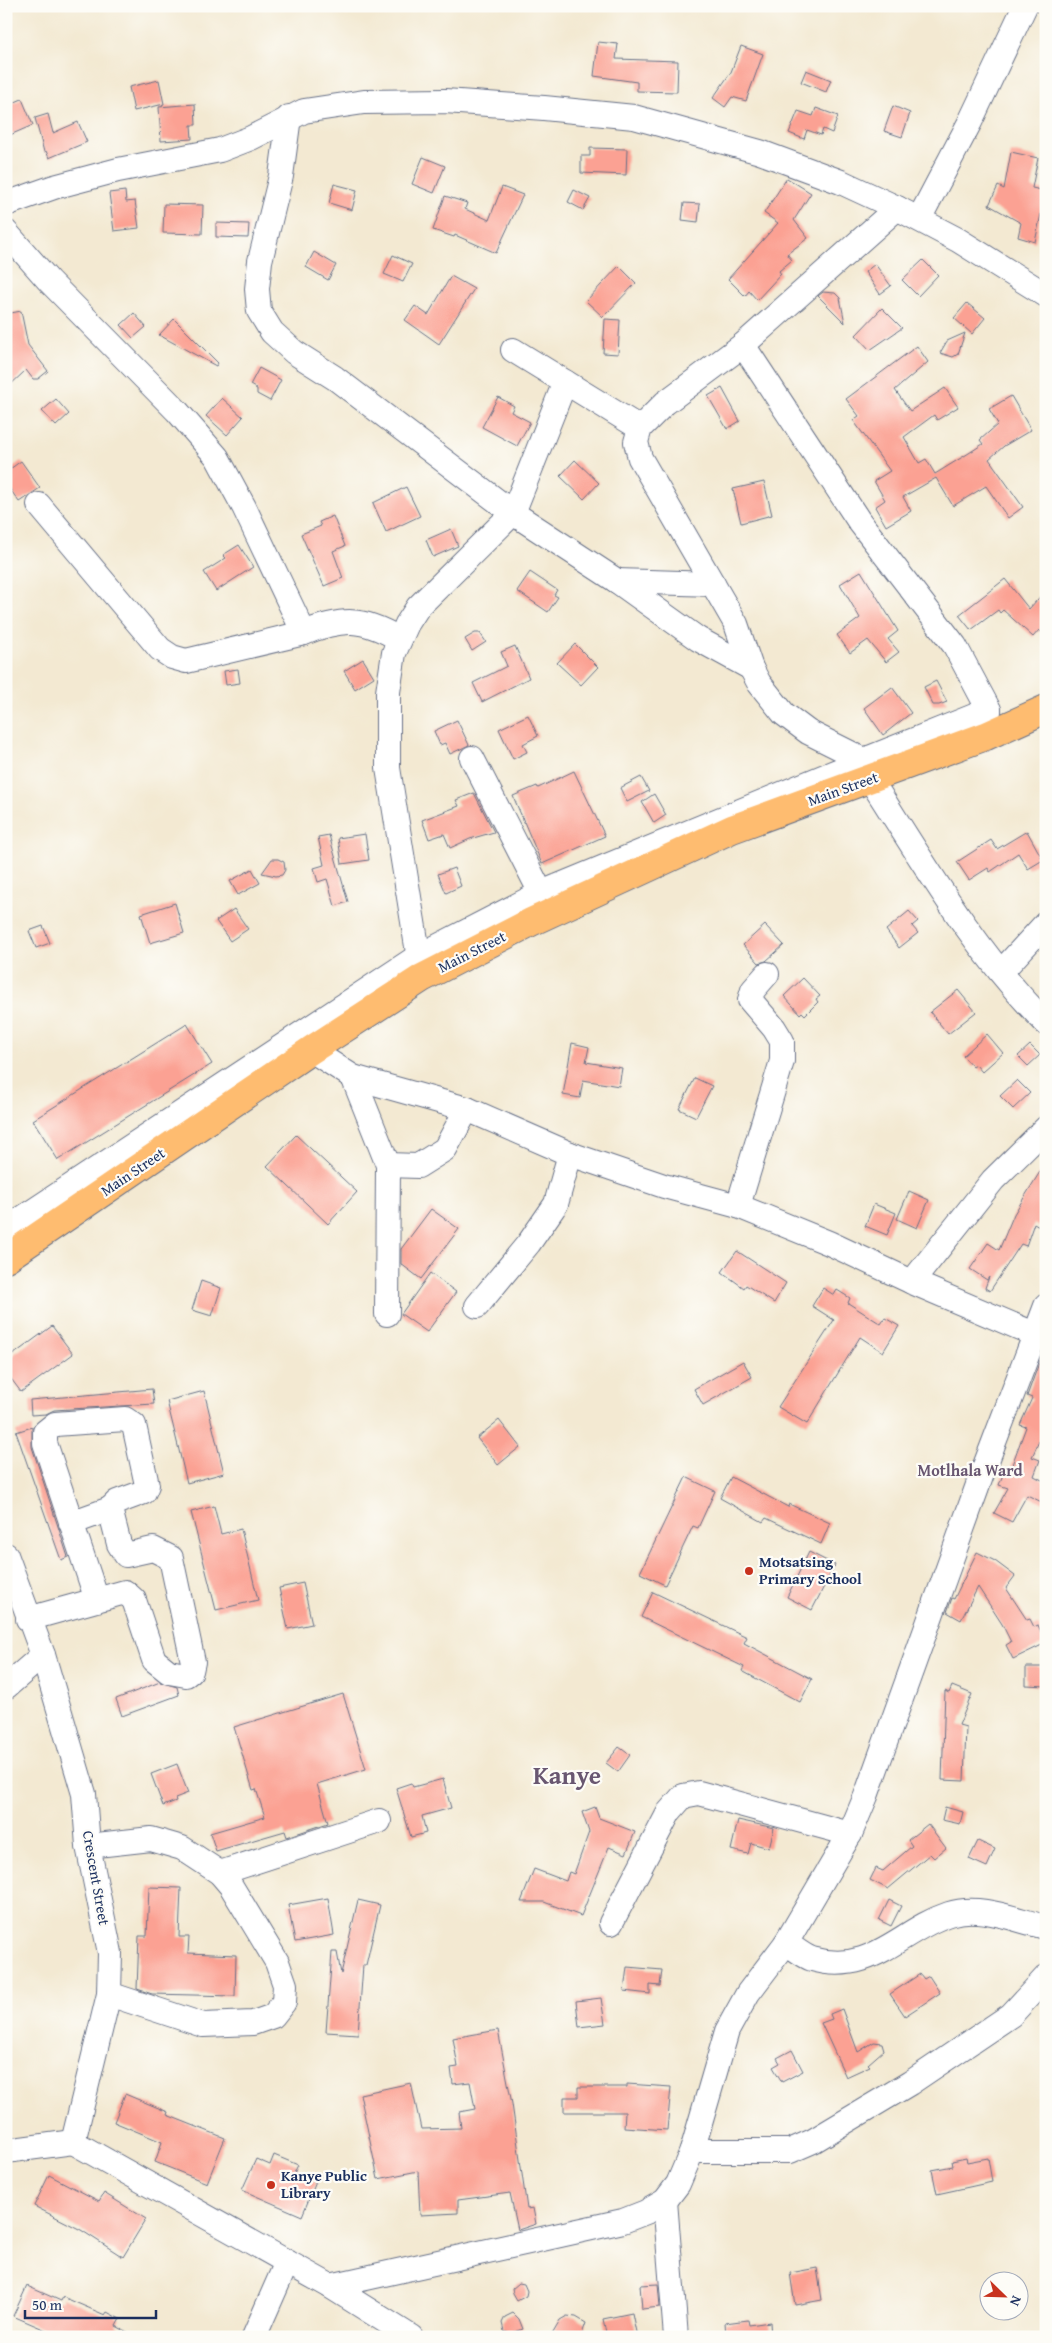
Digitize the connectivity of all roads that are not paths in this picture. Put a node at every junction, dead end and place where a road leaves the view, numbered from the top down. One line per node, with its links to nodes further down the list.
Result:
1 (1025, 6): 5 (street)
2 (289, 117): 3 (street); 4 (street); 13 (street)
3 (6, 204)
4 (896, 208): 5 (street); 8 (street)
5 (918, 219): 7 (street)
6 (6, 232): 16 (street)
7 (1046, 295)
8 (744, 345): 11 (street); 21 (street)
9 (513, 350): 10 (street)
10 (565, 382): 11 (street); 13 (street)
11 (640, 428): 15 (street)
12 (39, 505): 16 (street)
13 (513, 513): 14 (street); 17 (street)
14 (617, 581): 15 (street); 18 (street)
15 (713, 584): 18 (street)
16 (304, 633): 17 (street)
17 (399, 639): 26 (street)
18 (751, 668): 23 (street)
19 (1046, 709): 21 (highway, Main Street)
20 (1046, 721): 21 (highway, Main Street)
21 (988, 723): 23 (street); 23 (highway, Main Street)
22 (472, 758): 24 (street)
23 (867, 769): 24 (street); 26 (highway, Main Street); 27 (street)
24 (541, 893): 26 (street)
25 (1046, 924): 27 (street)
26 (420, 967): 30 (highway, Main Street); 37 (street)
27 (1001, 972): 29 (street)
28 (767, 974): 36 (street)
29 (1046, 1023)
30 (311, 1050): 31 (street); 38 (highway, Main Street)
31 (353, 1077): 32 (street); 35 (street)
32 (467, 1109): 34 (street); 35 (street)
33 (1046, 1128): 39 (street)
34 (570, 1154): 36 (street); 40 (street)
35 (388, 1166): 42 (street)
36 (738, 1206): 39 (street)
37 (6, 1229)
38 (6, 1258)
39 (912, 1282): 43 (street)
40 (477, 1306)
41 (1046, 1306): 43 (street)
42 (387, 1314)
43 (1040, 1337): 52 (street)
44 (110, 1509): 45 (street); 45 (street); 47 (street)
45 (71, 1524): 47 (street)
46 (6, 1555): 48 (street, Crescent Street)
47 (97, 1600): 48 (street)
48 (28, 1619): 49 (street, Crescent Street)
49 (43, 1655): 50 (street); 53 (street, Crescent Street)
50 (6, 1687)
51 (379, 1820): 54 (street)
52 (850, 1834): 55 (street); 57 (street)
53 (88, 1846): 54 (street); 59 (street, Crescent Street)
54 (220, 1873): 59 (street)
55 (610, 1922)
56 (1046, 1927): 57 (street)
57 (786, 1943): 61 (street)
58 (1046, 1977): 61 (street)
59 (109, 1994): 60 (street, Crescent Street)
60 (73, 2142): 62 (street); 64 (street)
61 (692, 2150): 63 (street)
62 (6, 2151)
63 (665, 2201): 65 (street); 68 (street)
64 (286, 2262): 65 (street); 66 (street)
65 (330, 2286): 67 (street)
66 (254, 2337)
67 (412, 2337)
68 (676, 2337)

